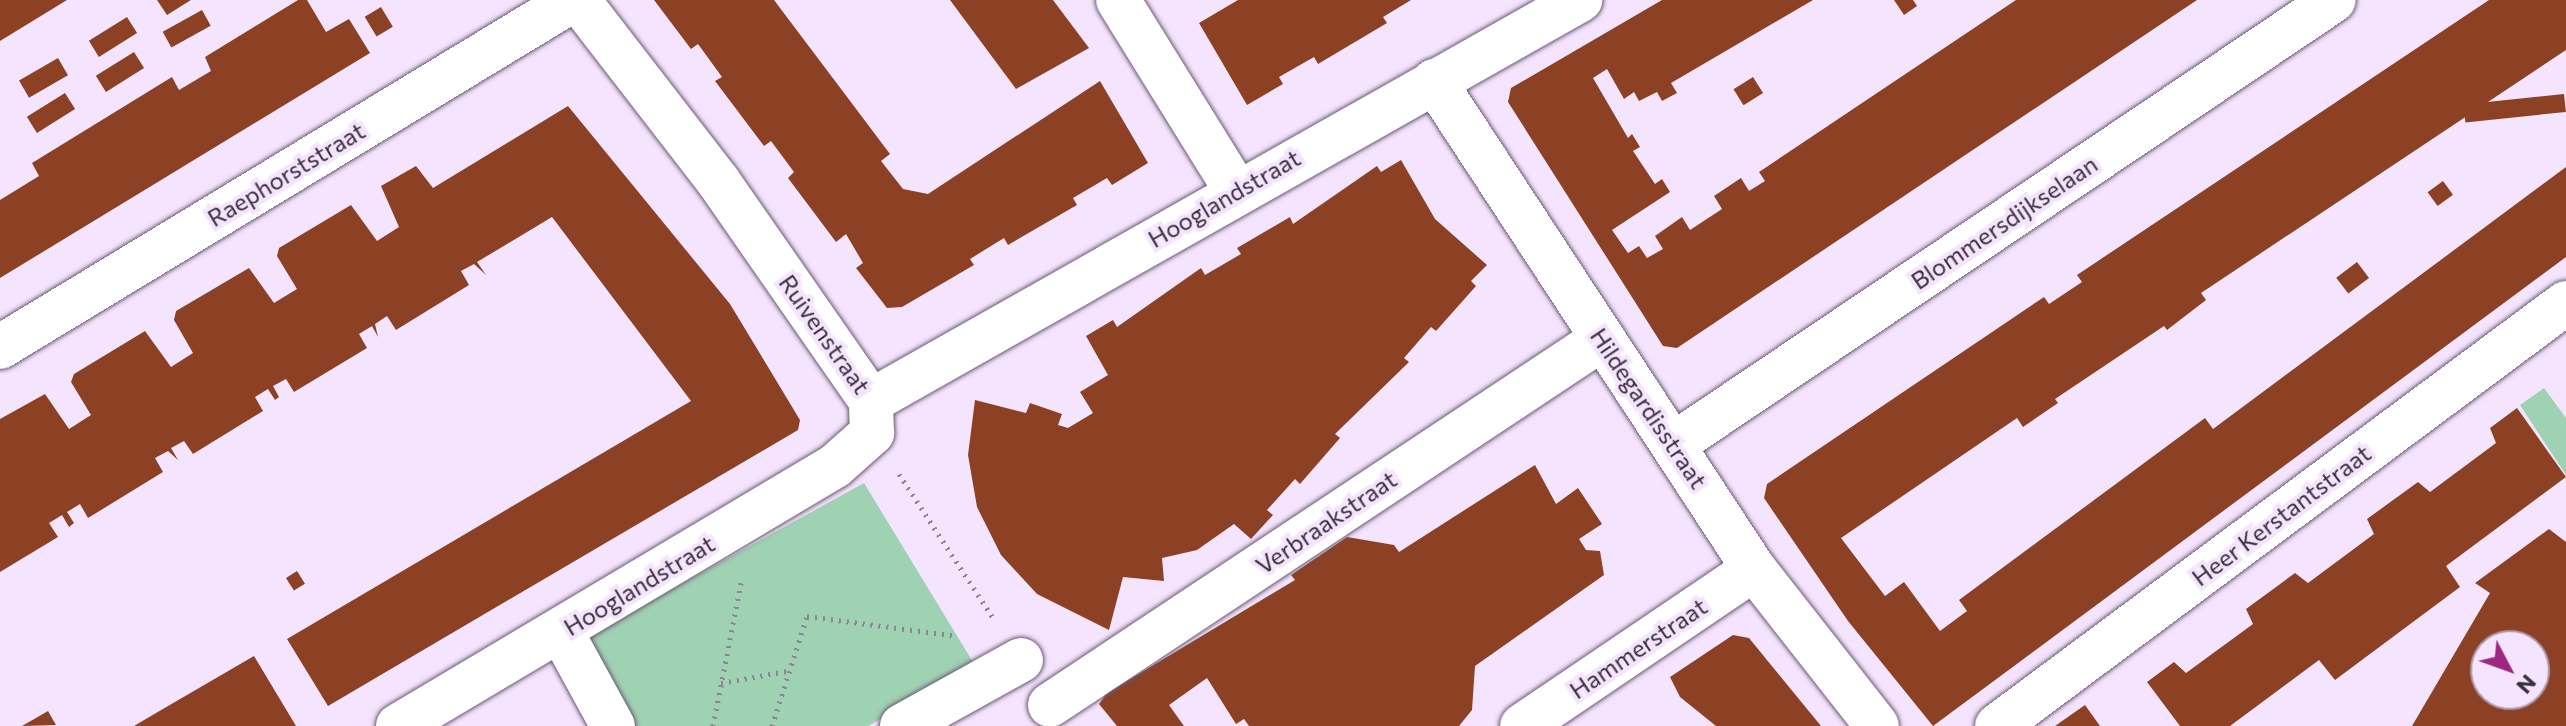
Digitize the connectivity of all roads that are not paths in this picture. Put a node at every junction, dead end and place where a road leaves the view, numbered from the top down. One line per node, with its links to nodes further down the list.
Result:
1 (576, 0): 9 (street, Raephorststraat); 10 (street, Ruivenstraat)
2 (1118, 0): 6 (street)
3 (1580, 0): 5 (street, Hooglandstraat)
4 (2334, 0): 11 (street, Blommersdijkselaan)
5 (1434, 81): 6 (street, Hooglandstraat); 8 (street, Hildegardisstraat)
6 (1236, 190): 10 (street, Hooglandstraat)
7 (2566, 303): 21 (street, Heer Kerstantstraat)
8 (1602, 339): 11 (street, Hildegardisstraat); 15 (street, Verbraakstraat)
9 (0, 347)
10 (872, 417): 13 (street, Hooglandstraat)
11 (1674, 444): 12 (street, Hildegardisstraat)
12 (1754, 569): 19 (street, Hammerstraat); 20 (street, Hildegardisstraat)
13 (562, 633): 16 (street, Hooglandstraat); 17 (street)
14 (1021, 660): 18 (street)
15 (1050, 705)
16 (398, 726)
17 (613, 726)
18 (902, 726)
19 (1522, 726)
20 (1877, 726)
21 (1997, 726)

